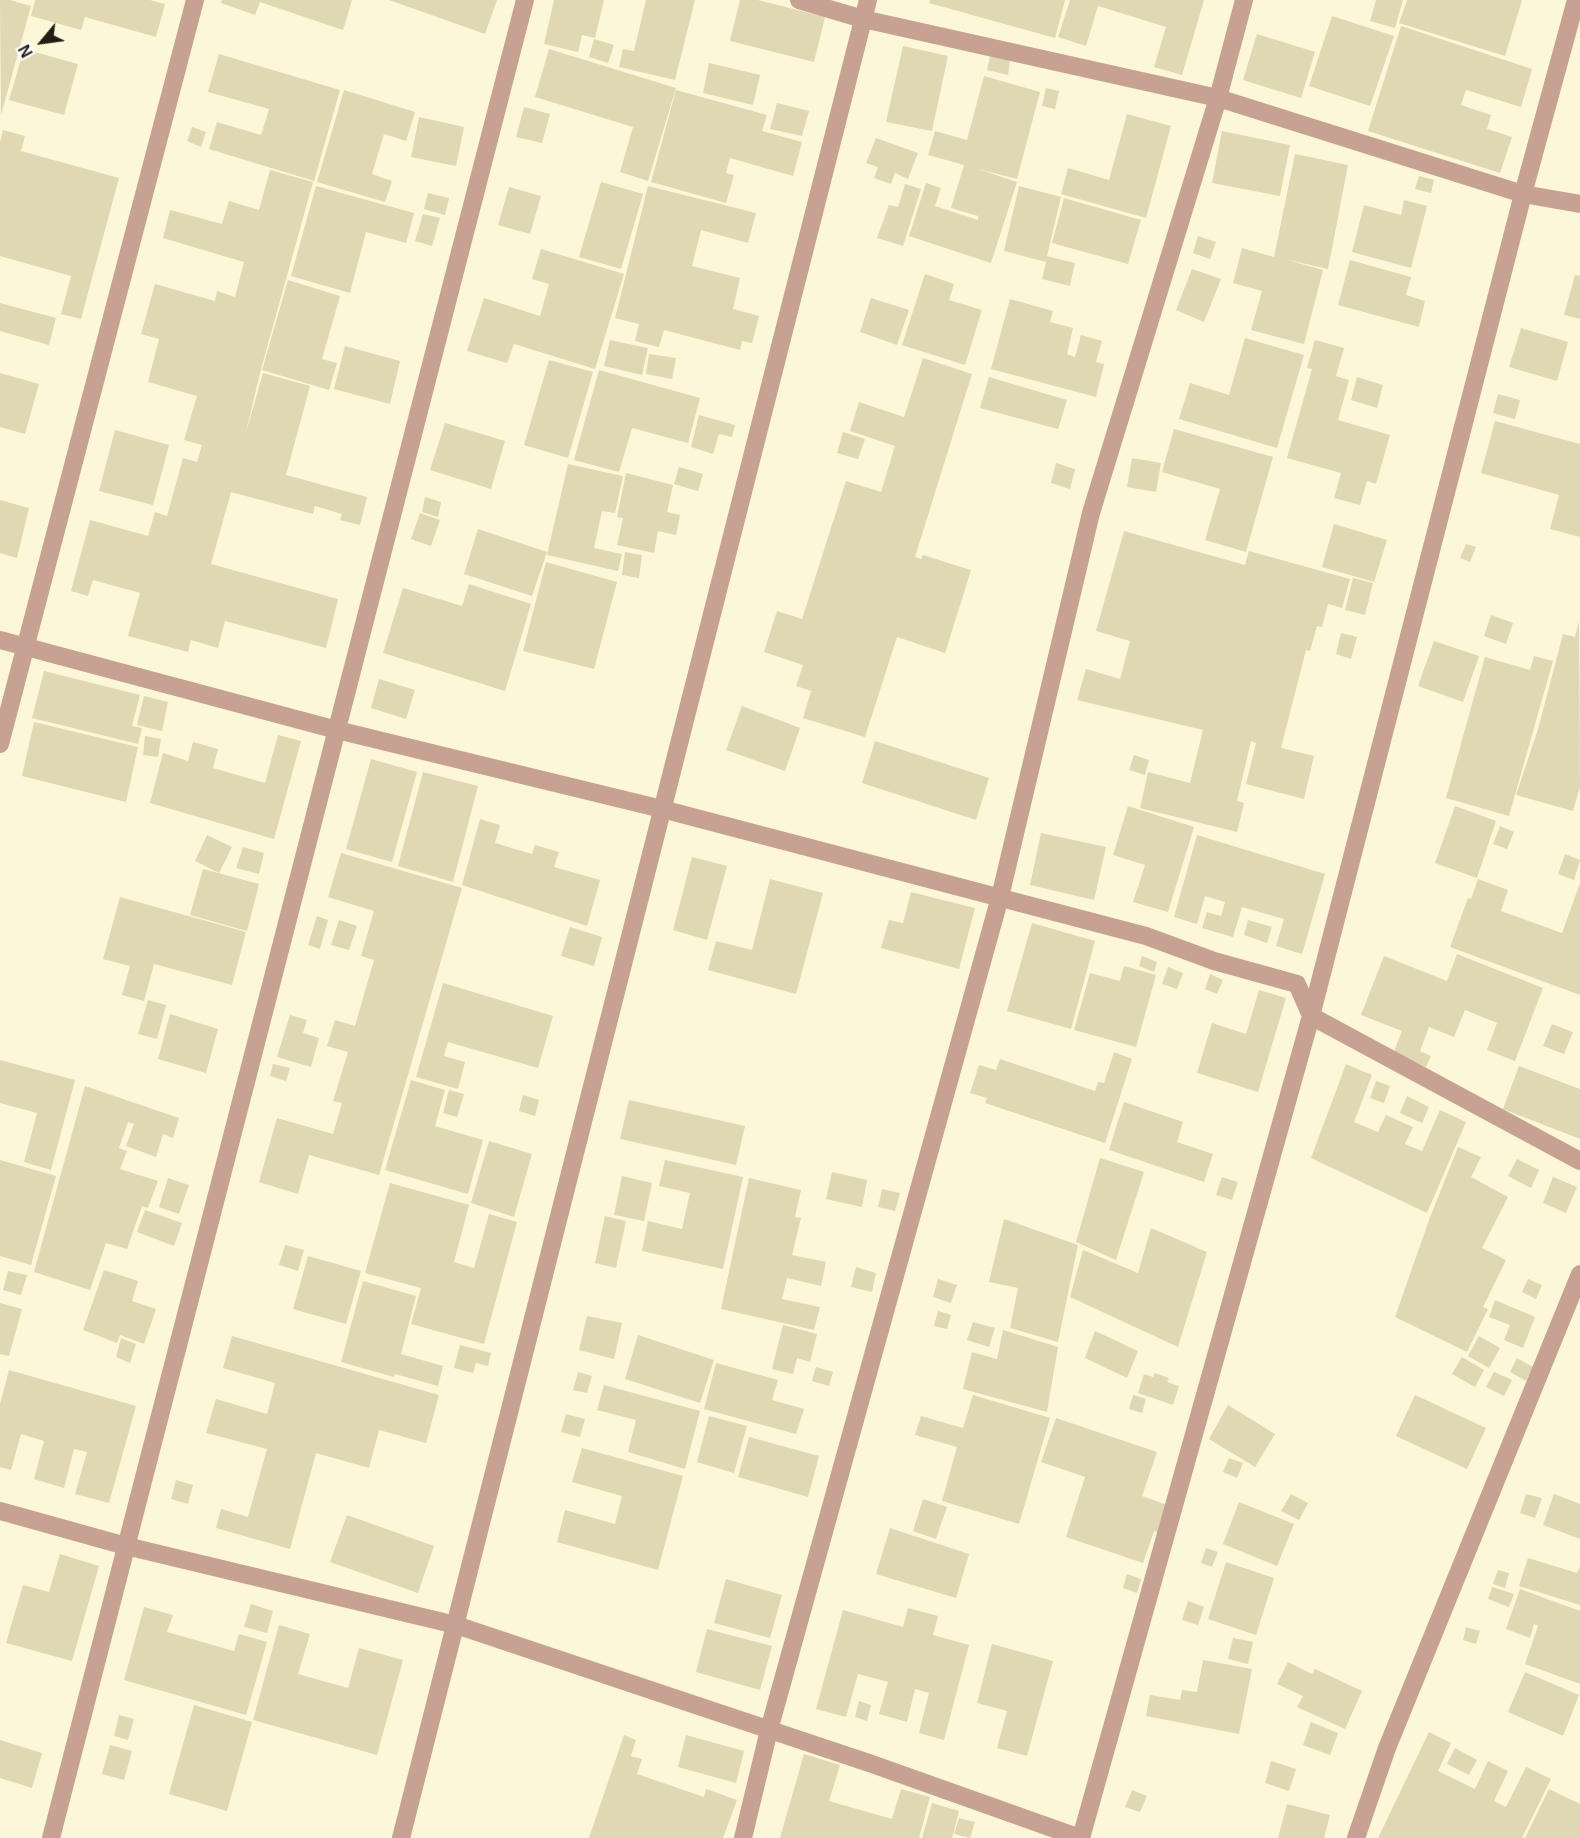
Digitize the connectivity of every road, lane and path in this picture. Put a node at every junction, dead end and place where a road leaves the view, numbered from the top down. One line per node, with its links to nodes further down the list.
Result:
1 (195, 0): 12 (street)
2 (525, 0): 13 (street)
3 (799, 0): 7 (street)
4 (868, 0): 7 (street)
5 (1244, 0): 8 (street)
6 (1576, 0): 9 (street)
7 (863, 19): 8 (street); 15 (street)
8 (1218, 98): 9 (street); 16 (street)
9 (1522, 194): 10 (street); 17 (street)
10 (1580, 204)
11 (0, 640): 12 (street)
12 (24, 647): 13 (street); 14 (street)
13 (337, 730): 15 (street); 21 (street)
14 (0, 744)
15 (662, 809): 16 (street); 22 (street)
16 (1000, 897): 17 (street); 23 (street)
17 (1311, 1016): 18 (street); 27 (street)
18 (1580, 1161)
19 (1580, 1274): 28 (street)
20 (0, 1511): 21 (street)
21 (126, 1546): 22 (street); 24 (street)
22 (456, 1625): 23 (street); 25 (street)
23 (769, 1730): 26 (street); 27 (street)
24 (51, 1838)
25 (401, 1838)
26 (743, 1838)
27 (1081, 1838)
28 (1356, 1838)

